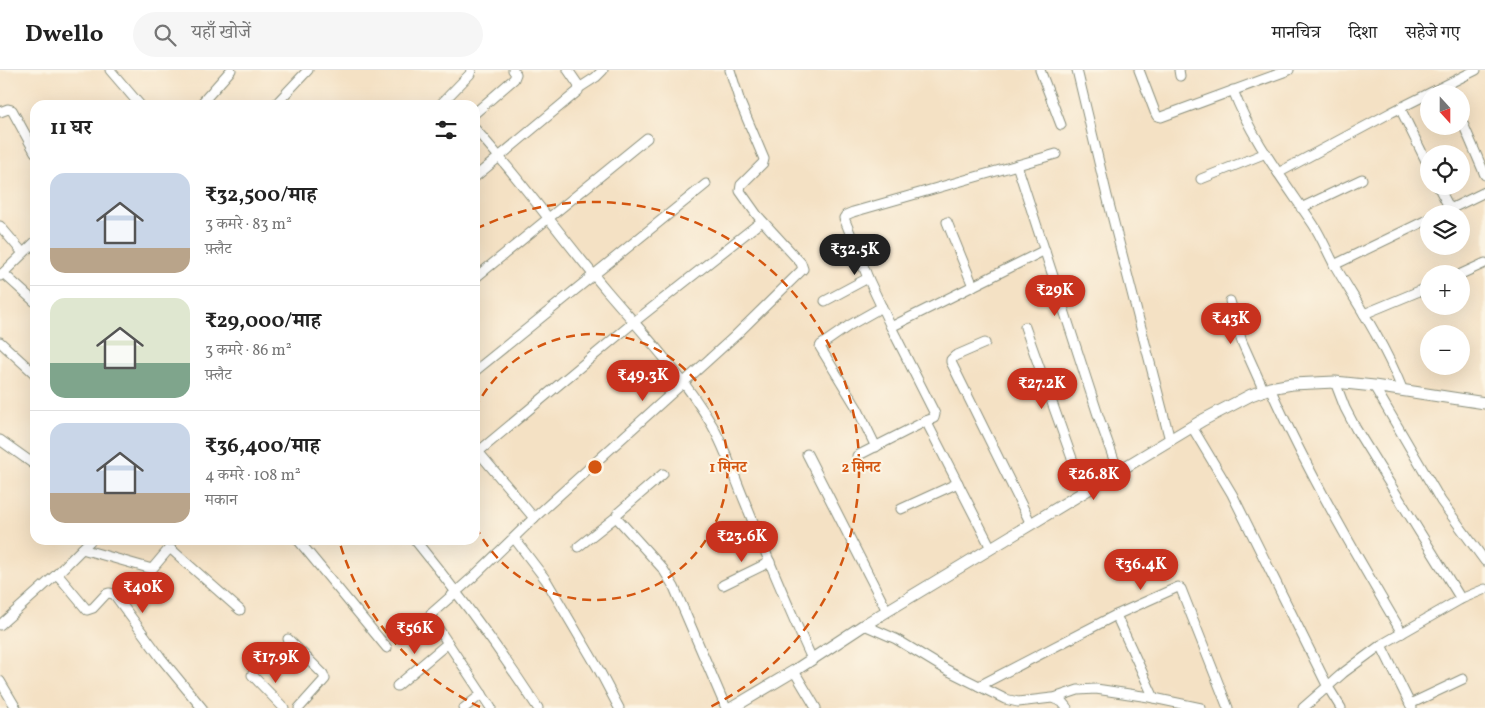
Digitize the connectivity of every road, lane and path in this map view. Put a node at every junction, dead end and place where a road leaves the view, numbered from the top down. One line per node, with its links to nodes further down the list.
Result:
1 (110, 70): 19 (street)
2 (231, 70): 20 (street)
3 (308, 70): 21 (street)
4 (471, 70): 22 (street)
5 (513, 70): 25 (street)
6 (568, 70): 17 (street)
7 (603, 70): 17 (street)
8 (730, 70): 47 (street)
9 (1040, 70): 27 (street)
10 (1077, 70): 83 (street)
11 (1139, 70): 18 (street)
12 (1288, 70): 14 (street)
13 (1476, 70): 15 (street)
14 (1275, 72): 18 (street)
15 (1460, 74): 16 (street)
16 (1452, 85)
17 (579, 88): 35 (street)
18 (1234, 90): 33 (street)
19 (136, 100)
20 (204, 100)
21 (280, 100)
22 (445, 100)
23 (1420, 100): 24 (street)
24 (1400, 108): 32 (street); 38 (street)
25 (480, 109)
26 (0, 112): 31 (street)
27 (1061, 125)
28 (480, 134): 35 (street)
29 (1468, 135): 39 (street)
30 (647, 138): 46 (street)
31 (30, 143)
32 (1420, 149)
33 (1266, 153): 38 (street); 40 (street)
34 (1056, 154): 36 (street)
35 (500, 156): 37 (street); 46 (street)
36 (1017, 165): 52 (street); 60 (street)
37 (480, 172)
38 (1278, 173): 45 (street)
39 (1485, 175)
40 (1201, 179)
41 (1362, 179): 45 (street)
42 (706, 184): 59 (street)
43 (1485, 192): 44 (street)
44 (1458, 205)
45 (1301, 208): 55 (street)
46 (548, 217): 58 (street); 59 (street)
47 (762, 221): 68 (street); 75 (street)
48 (946, 222): 61 (street)
49 (1420, 223): 55 (street)
50 (0, 226): 53 (street)
51 (30, 247): 53 (street)
52 (1045, 250): 61 (street); 91 (street)
53 (23, 253): 57 (street)
54 (1485, 263): 56 (street)
55 (1334, 265): 67 (street)
56 (1470, 270)
57 (1, 274): 63 (street)
58 (480, 274)
59 (594, 274): 68 (street); 73 (street)
60 (868, 278): 64 (street); 66 (street)
61 (973, 286): 70 (street)
62 (1420, 291): 67 (street)
63 (30, 298)
64 (824, 301)
65 (1230, 301): 78 (street)
66 (882, 308): 70 (street); 85 (street)
67 (1364, 314): 77 (street)
68 (634, 322): 75 (street); 86 (street)
69 (1025, 327): 94 (street)
70 (891, 328): 81 (street)
71 (0, 342): 74 (street)
72 (984, 343): 98 (street)
73 (480, 367)
74 (30, 369)
75 (683, 382): 97 (street); 107 (street)
76 (1335, 382): 78 (street); 79 (street); 112 (street)
77 (1400, 385): 79 (street); 80 (street)
78 (1263, 386): 82 (street); 118 (street)
79 (1374, 386): 106 (street)
80 (1485, 403)
81 (926, 421): 85 (street); 93 (street)
82 (1192, 427): 83 (street); 130 (street)
83 (1169, 435): 91 (street)
84 (0, 440): 90 (street)
85 (876, 447): 89 (street)
86 (480, 448)
87 (480, 454): 97 (street)
88 (807, 454): 113 (street)
89 (857, 456)
90 (30, 462)
91 (1116, 466): 94 (street)
92 (663, 474): 96 (street)
93 (958, 483): 95 (street); 100 (street)
94 (1082, 488): 98 (street)
95 (901, 509)
96 (616, 517): 104 (street); 134 (street)
97 (534, 518): 99 (street)
98 (1028, 518): 100 (street)
99 (514, 538): 111 (street); 143 (street)
100 (988, 543): 113 (street)
101 (86, 545): 105 (street)
102 (302, 545): 122 (street)
103 (419, 545): 111 (street)
104 (578, 547)
105 (82, 549): 108 (street); 114 (street)
106 (1485, 561)
107 (770, 562): 109 (street); 123 (street)
108 (57, 574): 116 (street); 137 (street)
109 (723, 585)
110 (1485, 589): 112 (street)
111 (456, 591): 120 (street); 142 (street)
112 (1461, 599): 118 (street)
113 (884, 605): 117 (street)
114 (240, 610)
115 (1116, 615): 129 (street); 133 (street); 147 (street)
116 (0, 625)
117 (864, 625): 123 (street); 129 (street)
118 (1402, 633): 121 (street)
119 (288, 639): 139 (street)
120 (448, 643): 128 (street); 131 (street)
121 (1381, 646): 130 (street); 135 (street)
122 (387, 648)
123 (809, 653): 124 (street)
124 (794, 671): 134 (street); 144 (street)
125 (252, 675): 138 (street)
126 (1463, 679): 135 (street)
127 (0, 681): 136 (street)
128 (397, 686)
129 (980, 686): 132 (street)
130 (1328, 687): 148 (street); 149 (street)
131 (482, 694): 140 (street); 141 (street)
132 (1054, 698): 133 (street); 145 (street)
133 (1154, 698): 146 (street)
134 (729, 706)
135 (1411, 706)
136 (16, 708)
137 (202, 708)
138 (284, 708)
139 (299, 708)
140 (464, 708)
141 (491, 708)
142 (538, 708)
143 (619, 708)
144 (816, 708)
145 (1067, 708)
146 (1201, 708)
147 (1228, 708)
148 (1303, 708)
149 (1341, 708)

